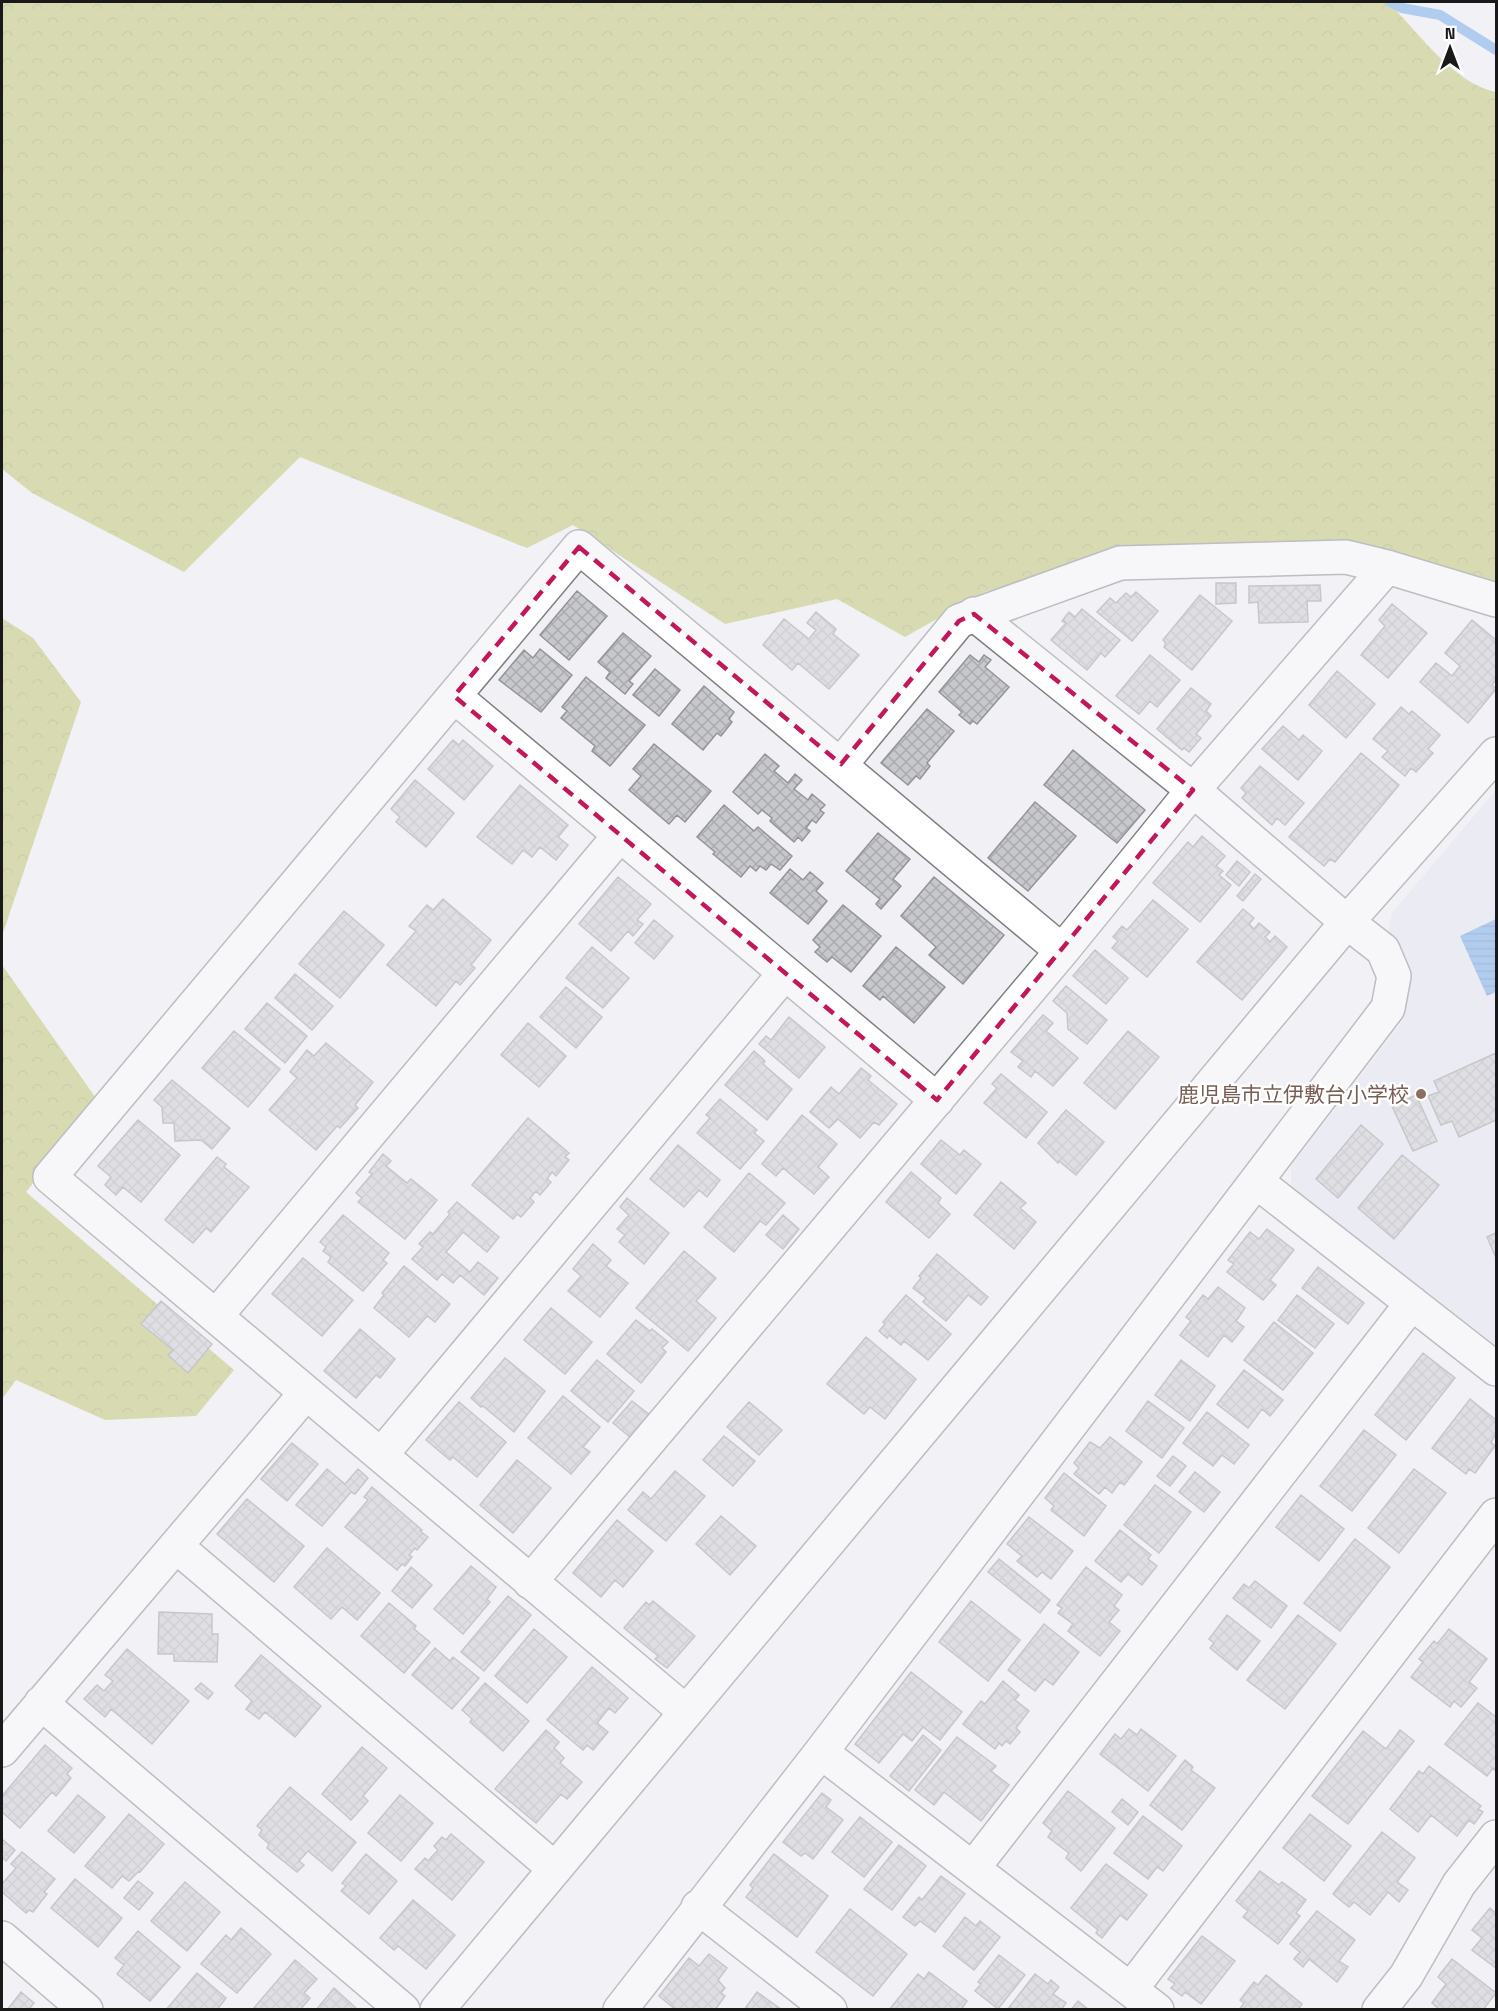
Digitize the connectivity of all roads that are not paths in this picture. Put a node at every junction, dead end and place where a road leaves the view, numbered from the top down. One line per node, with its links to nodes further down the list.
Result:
1 (1386, 567): 2 (street); 3 (street); 7 (street)
2 (1497, 600)
3 (974, 614): 6 (street); 7 (street)
4 (454, 696): 6 (street); 8 (street); 15 (street)
5 (1497, 754): 9 (street)
6 (841, 764): 10 (street)
7 (1193, 790): 9 (street); 10 (street)
8 (620, 835): 11 (street); 15 (street)
9 (1347, 922): 13 (street); 23 (street)
10 (1062, 951): 12 (street)
11 (785, 973): 12 (street); 18 (street)
12 (937, 1100): 21 (street)
13 (1257, 1182): 14 (street); 25 (street)
14 (1412, 1303): 16 (street); 27 (street)
15 (216, 1316): 17 (street)
16 (1497, 1369)
17 (306, 1392): 18 (street); 20 (street)
18 (381, 1455): 21 (street)
19 (1497, 1515): 31 (street)
20 (176, 1546): 22 (street); 28 (street)
21 (530, 1582): 23 (street)
22 (41, 1702): 24 (street); 33 (street)
23 (686, 1713): 28 (street)
24 (2, 1750)
25 (821, 1752): 27 (street); 29 (street)
26 (1497, 1837): 38 (street)
27 (973, 1868): 31 (street)
28 (555, 1869): 34 (street)
29 (698, 1907): 35 (street); 36 (street)
30 (2, 1938): 32 (street)
31 (1131, 1989): 37 (street)
32 (86, 2010)
33 (403, 2010)
34 (436, 2010)
35 (620, 2010)
36 (830, 2010)
37 (1158, 2010)
38 (1379, 2010)

